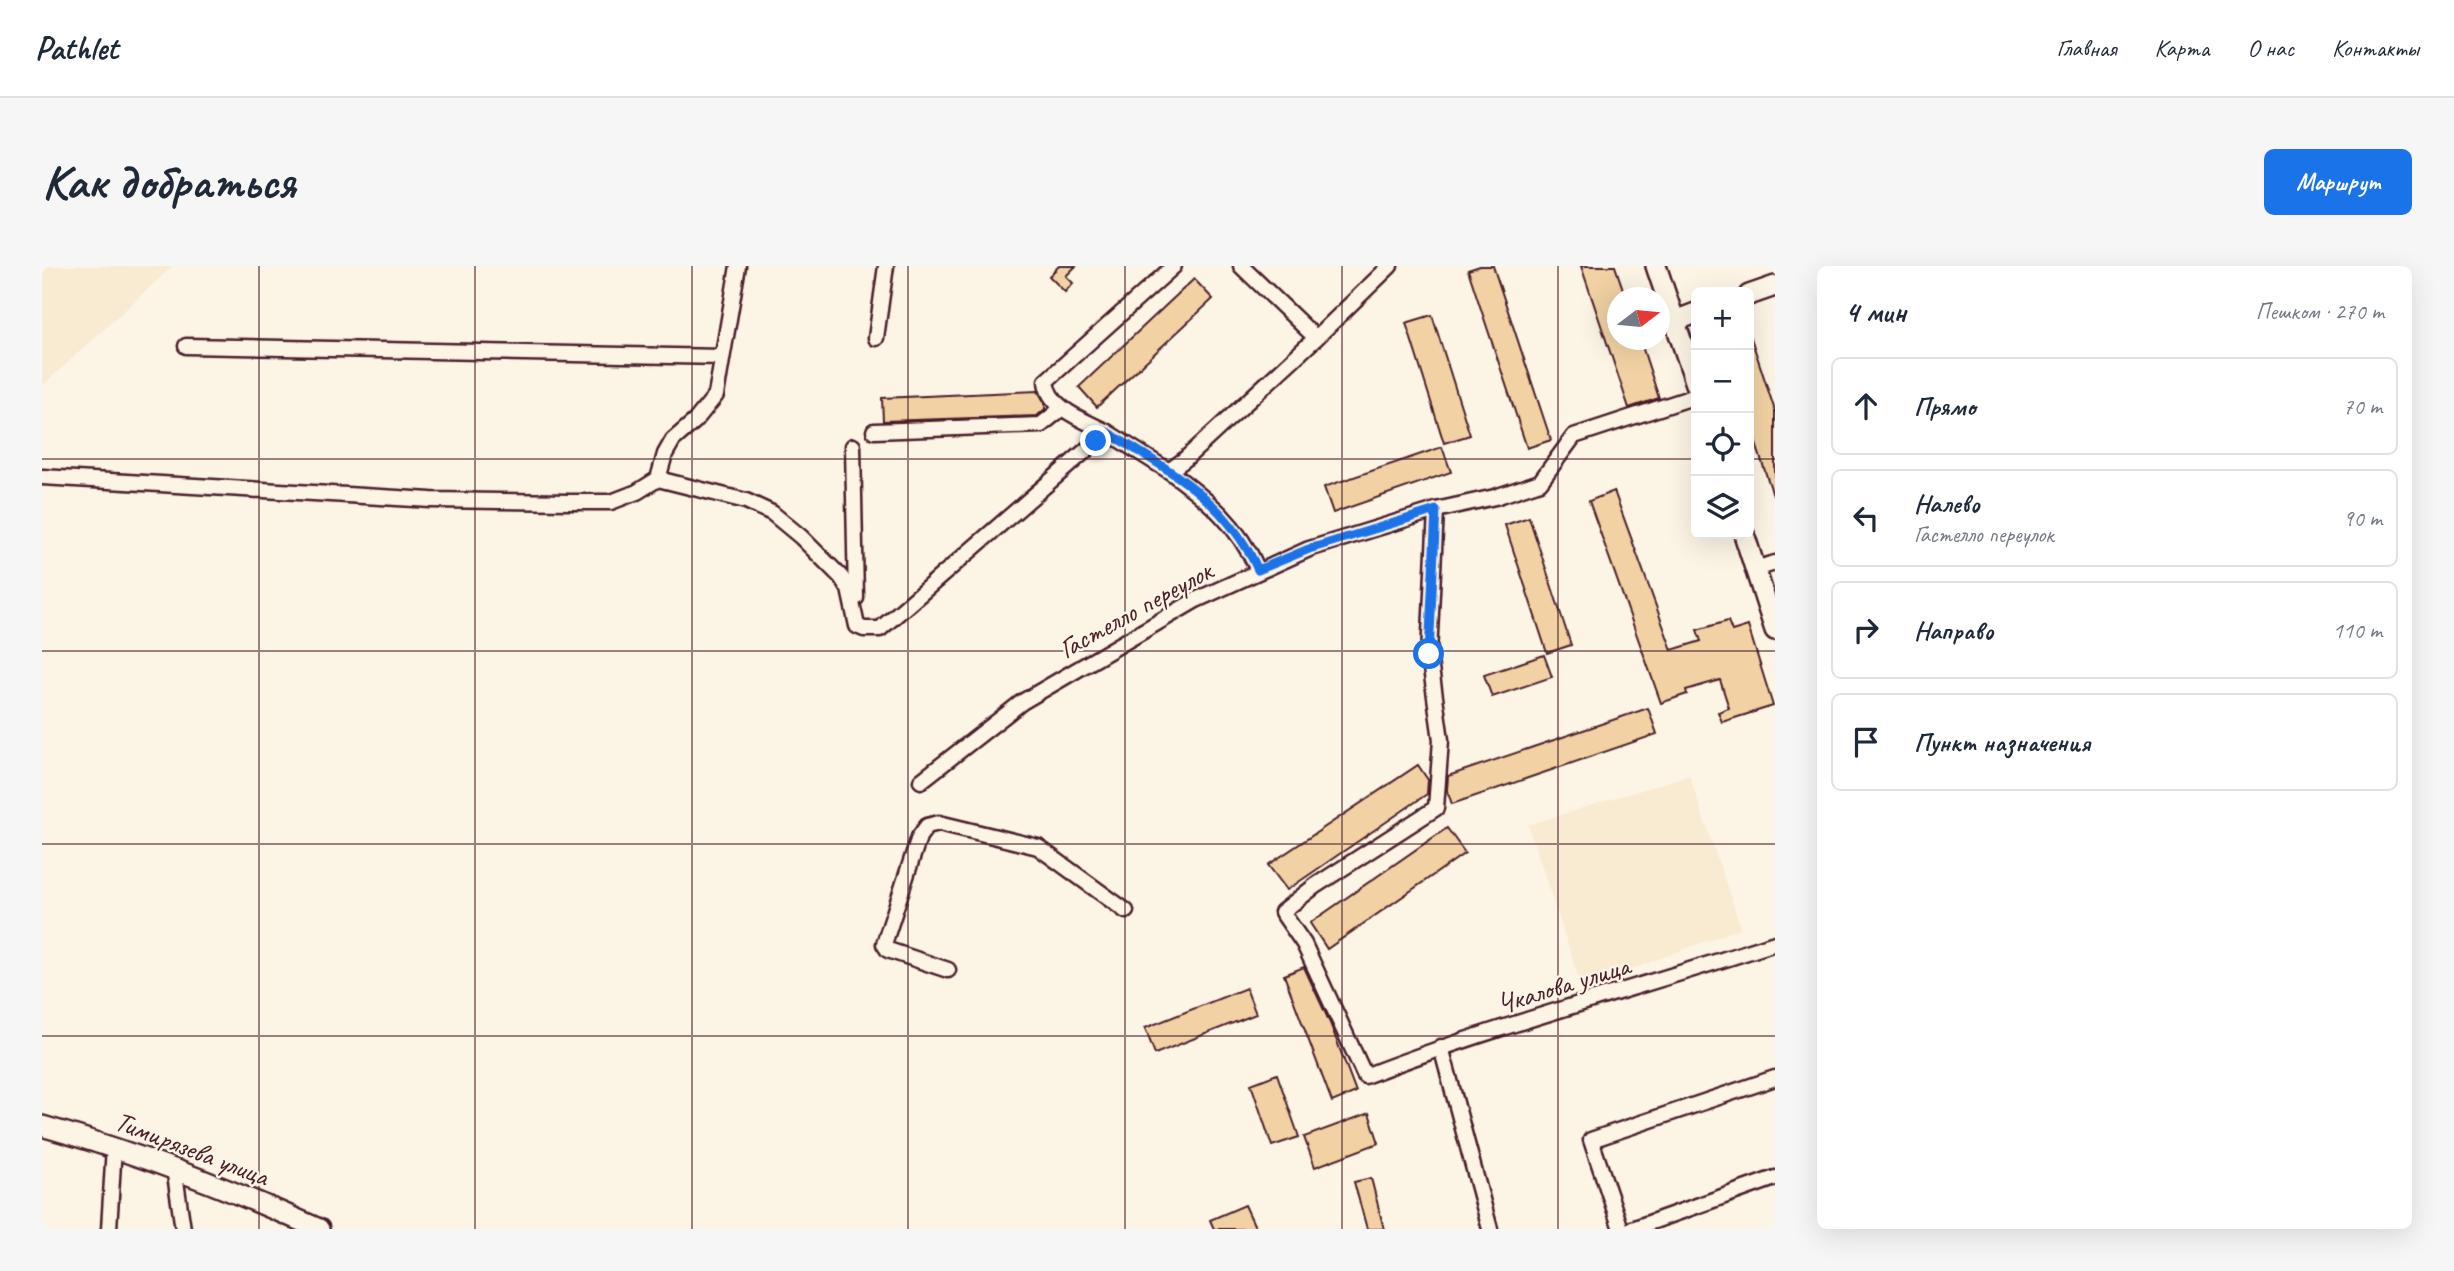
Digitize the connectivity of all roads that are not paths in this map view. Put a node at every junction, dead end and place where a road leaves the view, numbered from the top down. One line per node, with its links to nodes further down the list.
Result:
1 (738, 266): 14 (street)
2 (886, 266): 11 (street)
3 (1174, 266): 17 (street)
4 (1241, 266): 12 (street)
5 (1390, 266): 12 (street)
6 (1656, 266): 10 (street)
7 (1775, 286): 8 (street)
8 (1754, 293)
9 (1691, 315): 10 (street)
10 (1675, 321): 15 (street)
11 (876, 338)
12 (1316, 338): 21 (street)
13 (186, 346): 14 (street)
14 (722, 357): 23 (street)
15 (1691, 369)
16 (1691, 398): 24 (street, Гастелло переулок)
17 (1062, 408): 18 (street); 19 (street)
18 (874, 431)
19 (1107, 432): 21 (street); 29 (street)
20 (853, 446): 29 (street)
21 (1169, 471): 28 (street)
22 (42, 477): 23 (street)
23 (658, 480): 29 (street)
24 (1436, 510): 28 (street, Гастелло переулок); 35 (street, Чкалова улица)
25 (1746, 539): 27 (street)
26 (1775, 563): 27 (street)
27 (1755, 569): 30 (street)
28 (1258, 570): 31 (street, Гастелло переулок)
29 (857, 626)
30 (1775, 631)
31 (921, 781)
32 (1126, 911): 34 (street)
33 (1775, 943): 35 (street, Чкалова улица)
34 (948, 970)
35 (1441, 1047): 44 (street)
36 (1774, 1083): 45 (street)
37 (42, 1126): 38 (street, Тимирязева улица)
38 (114, 1146): 39 (street, Тимирязева улица); 41 (street)
39 (174, 1168): 42 (street); 43 (street, Тимирязева улица)
40 (1775, 1178): 46 (street)
41 (109, 1229)
42 (183, 1229)
43 (319, 1229)
44 (1490, 1229)
45 (1621, 1229)
46 (1632, 1229)

